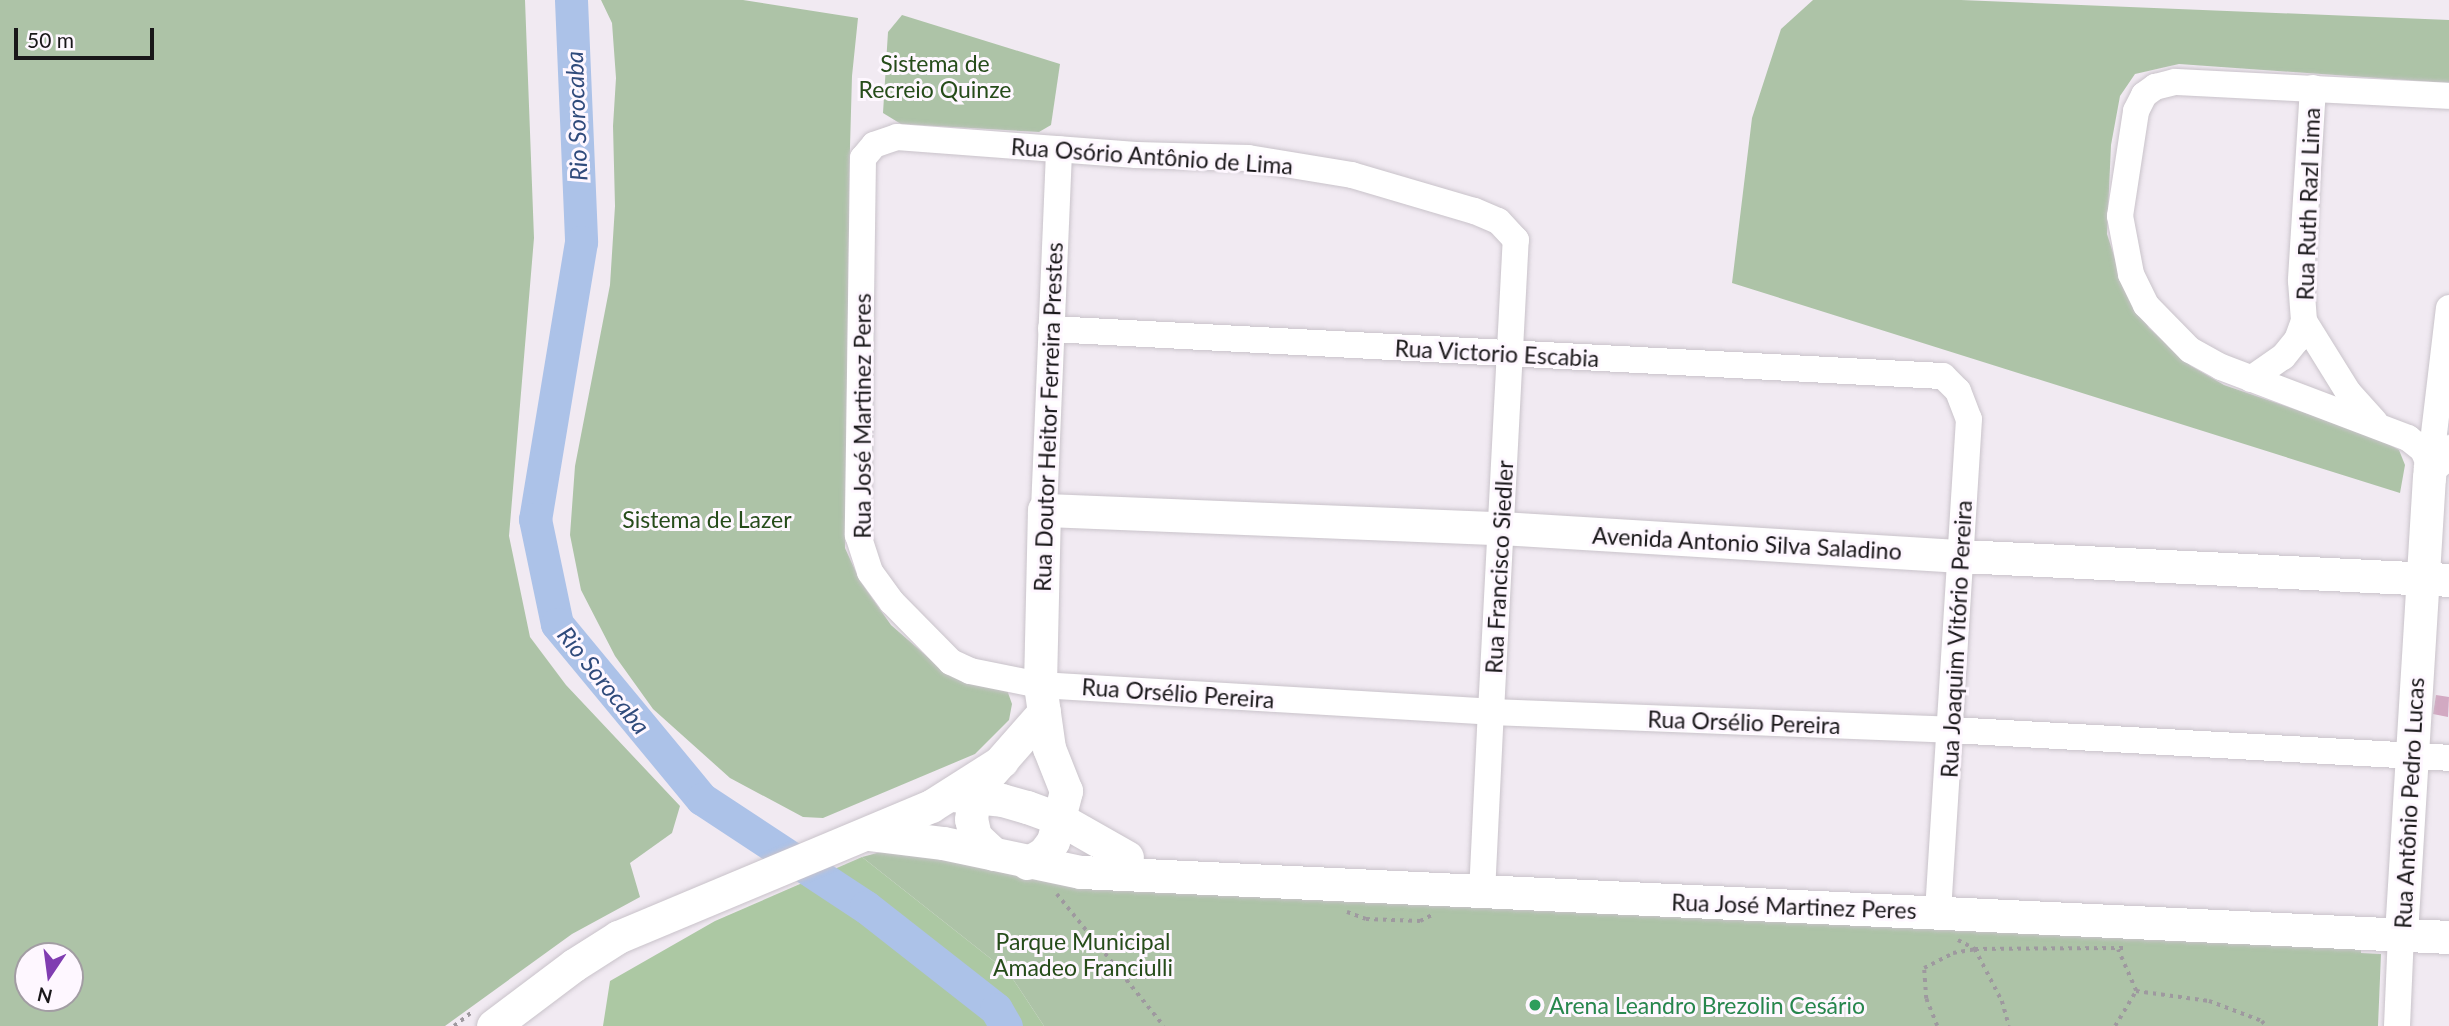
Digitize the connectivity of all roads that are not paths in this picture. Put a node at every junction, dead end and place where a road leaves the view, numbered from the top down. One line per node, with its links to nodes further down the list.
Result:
1 (2312, 88): 2 (street); 7 (street, Rua Ruth Razl Lima); 11 (street)
2 (2449, 96)
3 (1059, 149): 4 (street, Rua Osório Antônio de Lima); 5 (street, Rua Osório Antônio de Lima); 8 (street, Rua Doutor Heitor Ferreira Prestes)
4 (863, 158): 20 (street, Rua José Martinez Peres)
5 (1516, 240): 9 (street, Rua Francisco Siedler)
6 (2449, 308): 12 (street)
7 (2304, 321): 11 (street, Rua Ruth Razl Lima); 13 (street, Rua Ruth Razl Lima)
8 (1051, 329): 9 (street, Rua Victorio Escabia); 16 (street, Rua Doutor Heitor Ferreira Prestes)
9 (1510, 354): 10 (street, Rua Victorio Escabia); 17 (street, Rua Francisco Siedler)
10 (1943, 376): 18 (street, Rua Joaquim Vitório Pereira)
11 (2251, 379): 13 (street)
12 (2437, 400): 13 (street); 14 (street); 15 (street)
13 (2386, 428): 15 (street)
14 (2449, 434)
15 (2440, 459): 19 (main road, Rua Antônio Pedro Lucas)
16 (1044, 510): 17 (main road, Avenida Antonio Silva Saladino); 20 (main road, Rua Doutor Heitor Ferreira Prestes)
17 (1501, 528): 18 (main road, Avenida Antonio Silva Saladino); 21 (street, Rua Francisco Siedler)
18 (1961, 556): 19 (main road, Avenida Antonio Silva Saladino); 22 (street, Rua Joaquim Vitório Pereira)
19 (2426, 574): 23 (main road, Rua Antônio Pedro Lucas)
20 (1042, 698): 21 (street, Rua Orsélio Pereira); 25 (main road); 26 (main road)
21 (1491, 712): 22 (street, Rua Orsélio Pereira); 32 (street, Rua Francisco Siedler)
22 (1951, 730): 23 (street, Rua Orsélio Pereira); 33 (street, Rua Joaquim Vitório Pereira)
23 (2412, 755): 24 (street, Rua Orsélio Pereira); 34 (main road, Rua Antônio Pedro Lucas)
24 (2449, 758)
25 (1062, 776): 27 (main road); 31 (main road)
26 (963, 796): 27 (main road, Rua José Martinez Peres); 28 (main road); 29 (main road)
27 (1060, 819): 30 (main road); 31 (main road, Rua José Martinez Peres)
28 (863, 836): 29 (main road, Rua José Martinez Peres); 36 (main road)
29 (994, 854): 30 (main road, Rua José Martinez Peres)
30 (1027, 863): 31 (main road, Rua José Martinez Peres)
31 (1133, 867): 32 (main road, Rua José Martinez Peres)
32 (1482, 893): 33 (main road, Rua José Martinez Peres)
33 (1938, 912): 34 (main road, Rua José Martinez Peres)
34 (2401, 934): 35 (main road, Rua José Martinez Peres); 37 (street, Rua Antônio Pedro Lucas)
35 (2449, 937)
36 (493, 1026)
37 (2397, 1026)

